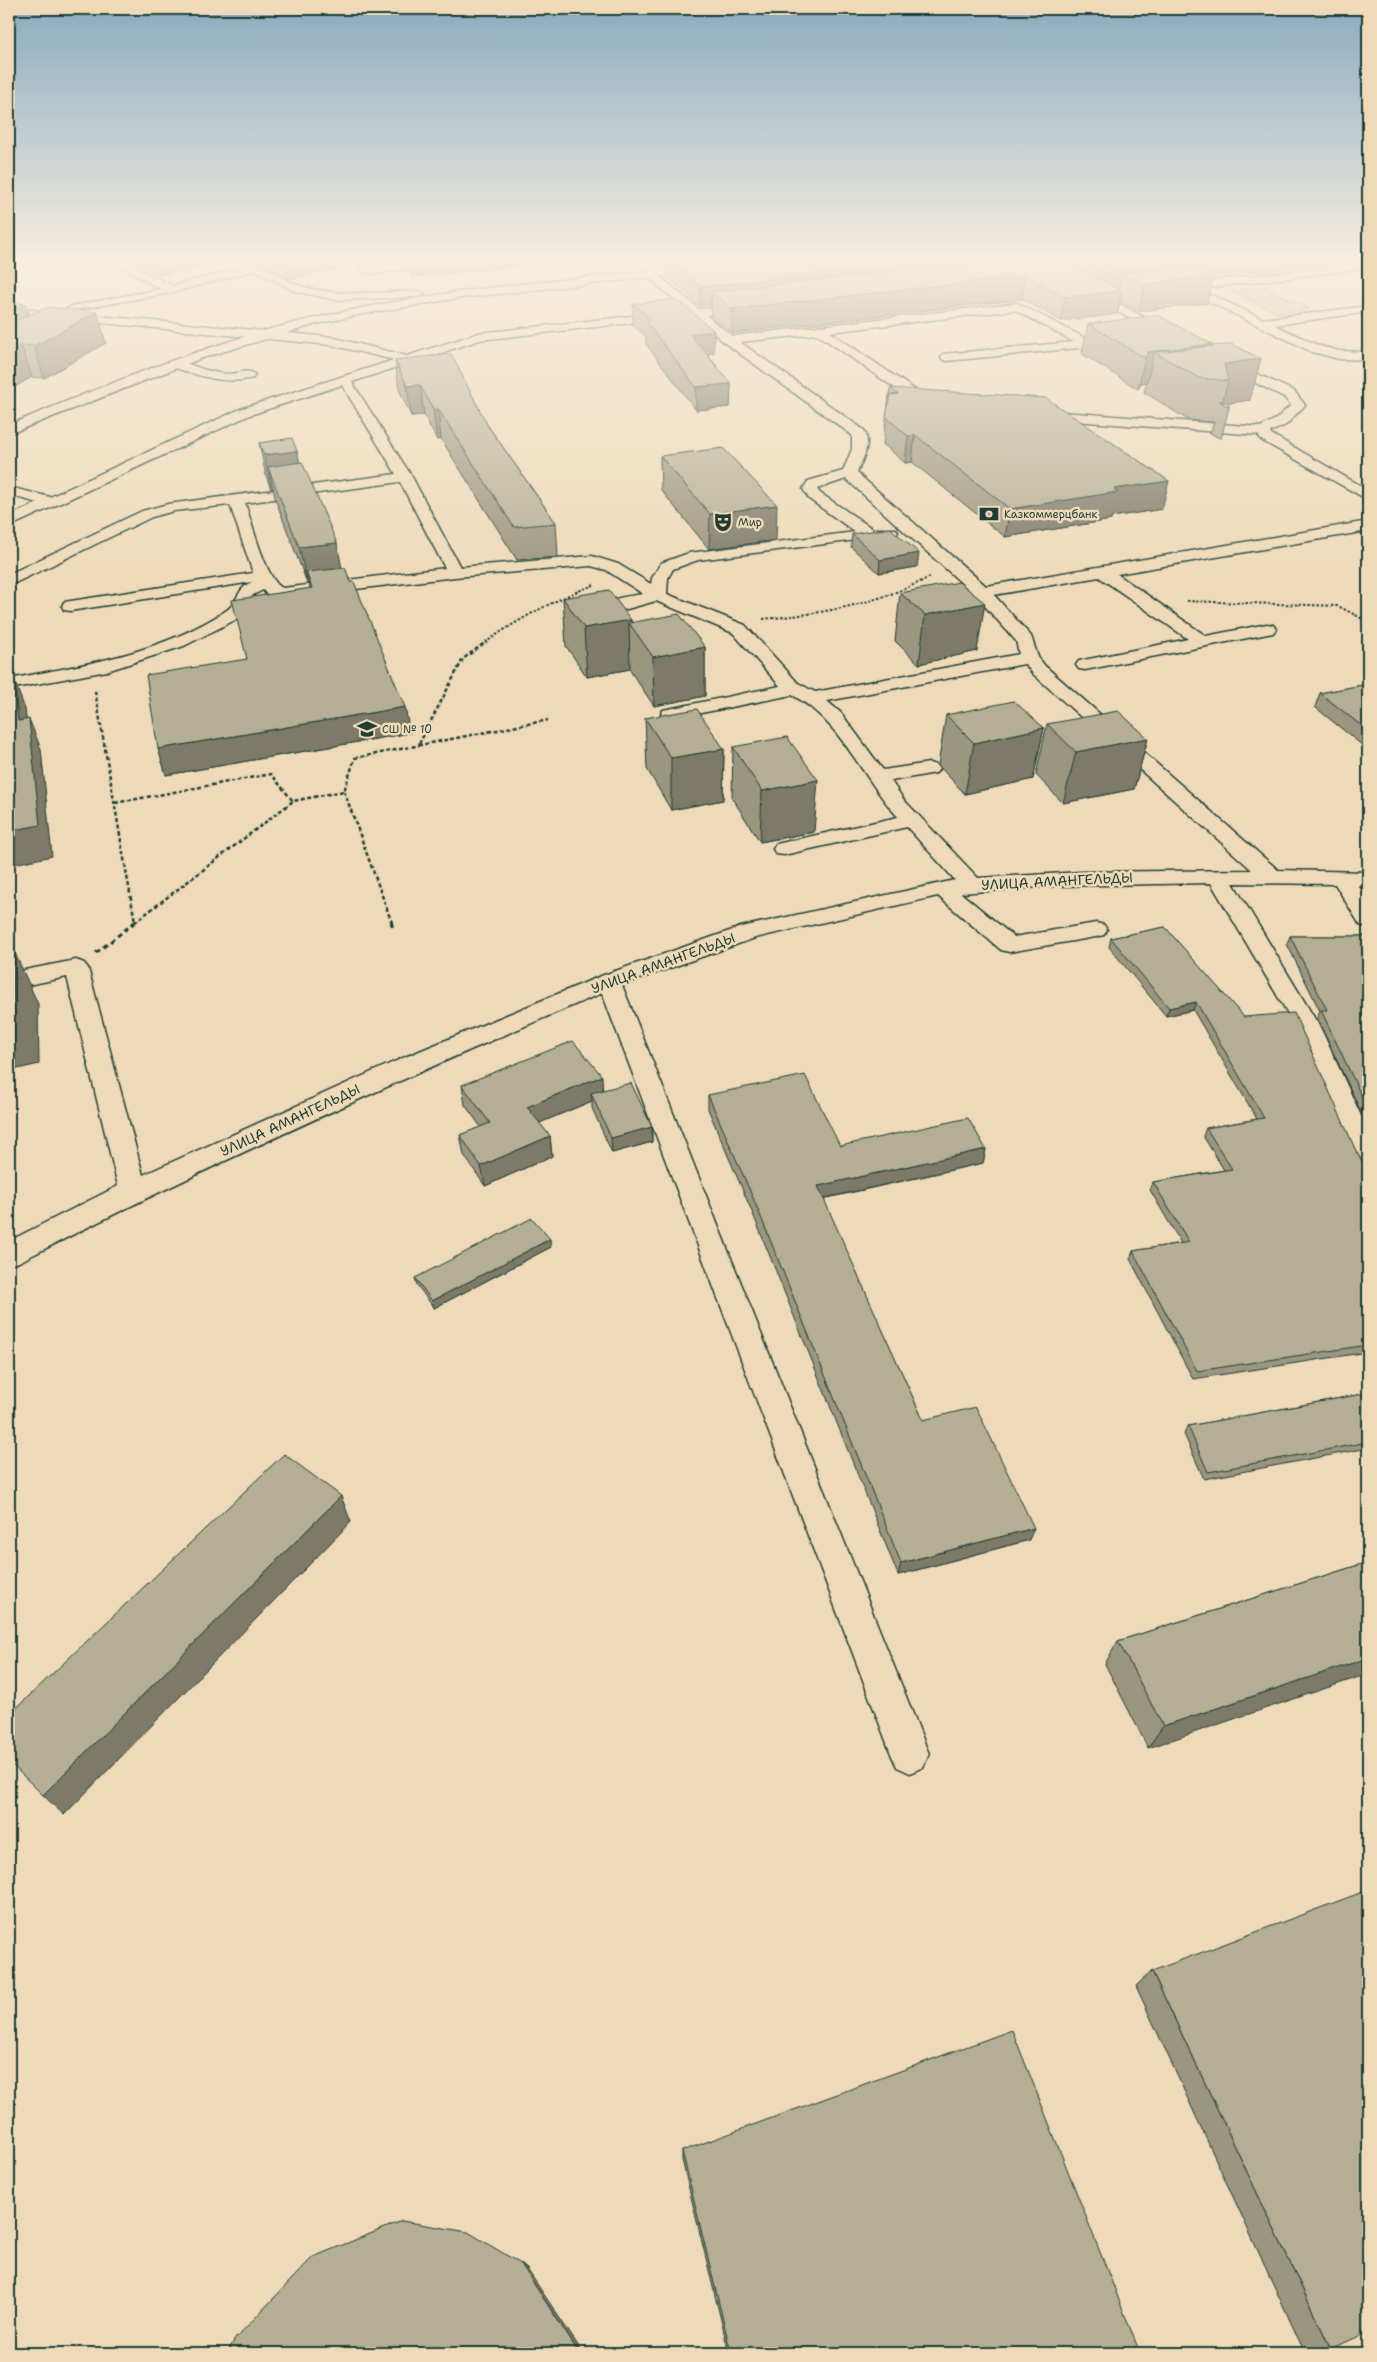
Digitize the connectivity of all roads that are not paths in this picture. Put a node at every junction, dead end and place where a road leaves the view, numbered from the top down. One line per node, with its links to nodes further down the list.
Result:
1 (138, 367): 14 (street)
2 (168, 367): 15 (street)
3 (186, 367): 8 (street)
4 (385, 367): 11 (street)
5 (767, 367): 17 (street)
6 (873, 367): 12 (street)
7 (1234, 367): 9 (street)
8 (249, 375)
9 (1250, 375): 10 (street); 16 (street)
10 (1222, 378)
11 (345, 380): 18 (street); 22 (street)
12 (949, 407)
13 (1028, 413): 16 (street)
14 (9, 419)
15 (9, 430)
16 (1262, 431): 20 (street)
17 (849, 474): 25 (street); 26 (street)
18 (405, 477): 21 (street); 27 (street)
19 (9, 491): 22 (street)
20 (1368, 496)
21 (236, 500): 29 (street); 30 (street)
22 (52, 502): 23 (street)
23 (9, 522)
24 (1368, 526): 28 (street)
25 (911, 530): 26 (street); 31 (street)
26 (869, 534): 32 (street)
27 (455, 572): 29 (street); 32 (street)
28 (1103, 572): 31 (street); 36 (street)
29 (265, 579): 33 (street); 39 (street)
30 (9, 580)
31 (982, 592): 37 (street)
32 (658, 596): 34 (street); 40 (street)
33 (70, 606)
34 (607, 630)
35 (1267, 630): 36 (street)
36 (1204, 642): 38 (street)
37 (1029, 658): 41 (street); 48 (street)
38 (1085, 665)
39 (9, 684)
40 (795, 689): 41 (street); 42 (street)
41 (812, 698): 44 (street)
42 (686, 742)
43 (929, 769): 44 (street)
44 (877, 777): 45 (street)
45 (912, 820): 46 (street); 51 (street)
46 (784, 849)
47 (1218, 876): 48 (street, УЛИЦА АМАНГЕЛЬДЫ); 51 (street, УЛИЦА АМАНГЕЛЬДЫ); 57 (street)
48 (1271, 876): 49 (street, УЛИЦА АМАНГЕЛЬДЫ)
49 (1342, 877): 50 (street, УЛИЦА АМАНГЕЛЬДЫ); 53 (street)
50 (1368, 879)
51 (972, 885): 52 (street, УЛИЦА АМАНГЕЛЬДЫ)
52 (942, 888): 54 (street); 56 (street, УЛИЦА АМАНГЕЛЬДЫ)
53 (1368, 920)
54 (1096, 930)
55 (9, 981): 58 (street)
56 (609, 981): 58 (street, УЛИЦА АМАНГЕЛЬДЫ); 60 (street)
57 (1368, 1160)
58 (133, 1191): 59 (street, УЛИЦА АМАНГЕЛЬДЫ)
59 (9, 1254)
60 (910, 1754)

